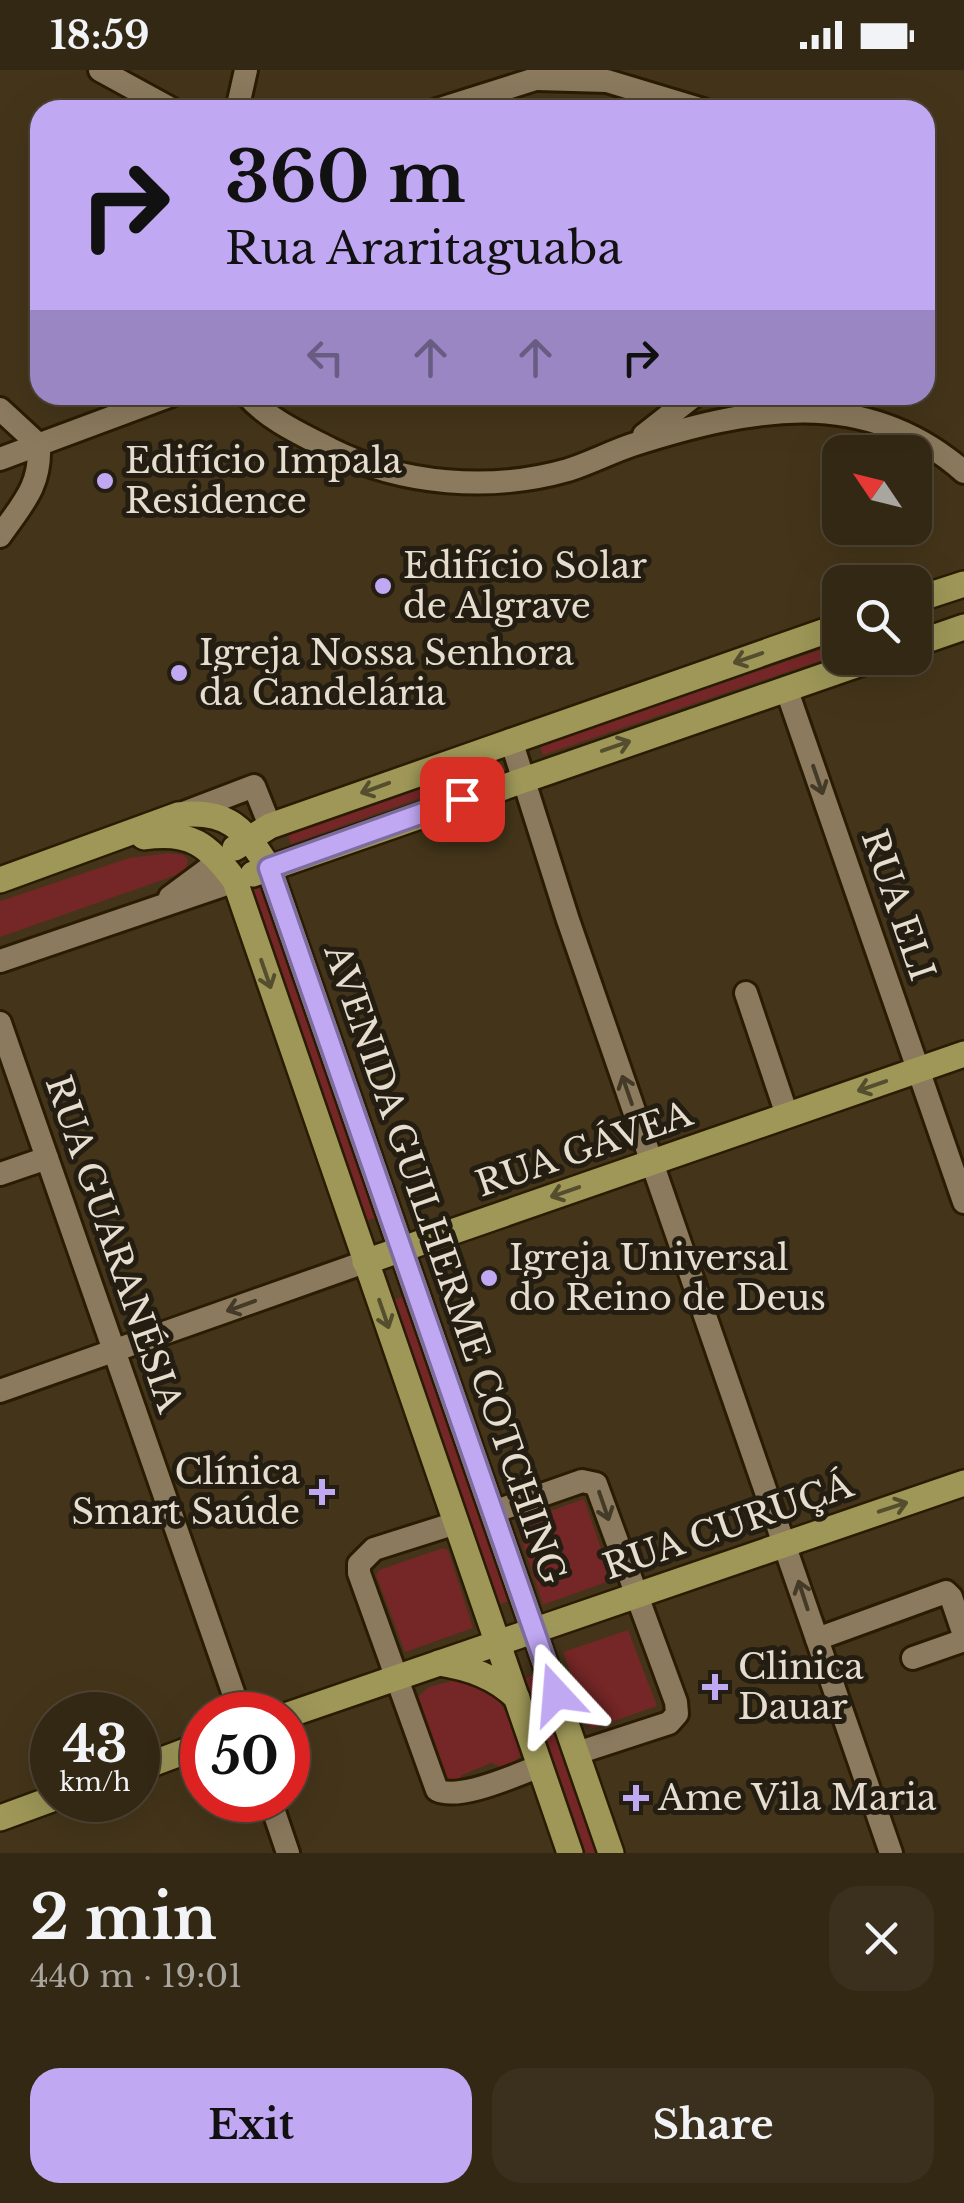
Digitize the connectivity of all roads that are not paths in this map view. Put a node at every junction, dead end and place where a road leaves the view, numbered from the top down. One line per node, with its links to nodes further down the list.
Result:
1 (100, 70): 6 (street)
2 (246, 70): 7 (street)
3 (561, 70): 5 (street)
4 (589, 74): 5 (street); 9 (street)
5 (537, 79): 8 (street)
6 (156, 100)
7 (239, 100)
8 (469, 100)
9 (671, 100)
10 (145, 405): 14 (street)
11 (259, 405): 15 (street)
12 (682, 405): 15 (street)
13 (0, 409): 14 (street)
14 (39, 444): 16 (street); 18 (street)
15 (629, 446): 17 (street)
16 (0, 459)
17 (964, 472)
18 (0, 536)
19 (964, 584): 20 (main road)
20 (932, 594)
21 (964, 628): 23 (main road)
22 (822, 632): 26 (main road, one-way to 26)
23 (932, 638)
24 (825, 675): 25 (main road)
25 (786, 688): 27 (main road, one-way to 25); 38 (street, RUA ELI, one-way to 38)
26 (511, 740): 27 (street); 29 (main road, one-way to 29)
27 (524, 778): 31 (main road); 41 (street, one-way to 27)
28 (178, 815): 29 (main road); 29 (street); 30 (main road)
29 (259, 832): 31 (main road, AVENIDA GUILHERME COTCHING); 32 (main road)
30 (114, 840): 32 (main road); 33 (main road)
31 (269, 868): 32 (main road); 44 (main road, AVENIDA GUILHERME COTCHING)
32 (227, 871): 34 (street); 45 (main road, AVENIDA GUILHERME COTCHING, one-way to 45)
33 (0, 880)
34 (0, 961)
35 (746, 994): 39 (street)
36 (0, 1023): 40 (street, RUA GUARANÉSIA)
37 (964, 1054): 38 (main road, RUA GÁVEA)
38 (918, 1070): 39 (main road, RUA GÁVEA, one-way to 39); 43 (street, RUA ELI)
39 (787, 1115): 41 (main road, RUA GÁVEA)
40 (47, 1158): 42 (street); 46 (street, RUA GUARANÉSIA)
41 (652, 1162): 44 (main road, RUA GÁVEA, one-way to 44); 51 (street)
42 (0, 1174)
43 (964, 1202)
44 (400, 1250): 45 (main road, RUA GÁVEA); 49 (main road, AVENIDA GUILHERME COTCHING)
45 (365, 1262): 46 (street, RUA GÁVEA, one-way to 46); 50 (main road, AVENIDA GUILHERME COTCHING, one-way to 50)
46 (114, 1352): 47 (street, RUA GÁVEA); 60 (street, RUA GUARANÉSIA)
47 (0, 1390)
48 (964, 1483): 51 (main road, RUA CURUÇÁ, one-way to 48)
49 (494, 1512): 52 (street, one-way to 52); 53 (main road, AVENIDA GUILHERME COTCHING)
50 (456, 1523): 56 (main road, AVENIDA GUILHERME COTCHING); 59 (street)
51 (785, 1542): 52 (main road, RUA CURUÇÁ); 55 (street, one-way to 51)
52 (636, 1595): 53 (main road, RUA CURUÇÁ); 63 (street)
53 (534, 1630): 56 (main road, RUA CURUÇÁ); 63 (main road, AVENIDA GUILHERME COTCHING)
54 (964, 1637): 55 (street); 57 (street)
55 (818, 1639): 71 (street)
56 (498, 1642): 58 (main road, RUA CURUÇÁ); 61 (main road, AVENIDA GUILHERME COTCHING)
57 (913, 1658)
58 (439, 1663): 59 (main road, RUA CURUÇÁ); 61 (main road)
59 (396, 1678): 62 (main road, RUA CURUÇÁ); 64 (street)
60 (233, 1692)
61 (517, 1698): 64 (main road, AVENIDA GUILHERME COTCHING)
62 (310, 1708)
63 (577, 1753): 70 (main road, AVENIDA GUILHERME COTCHING)
64 (540, 1766): 69 (main road, AVENIDA GUILHERME COTCHING)
65 (30, 1807): 66 (main road)
66 (0, 1818)
67 (277, 1822): 68 (street)
68 (288, 1853)
69 (570, 1853)
70 (611, 1853)
71 (892, 1853)

